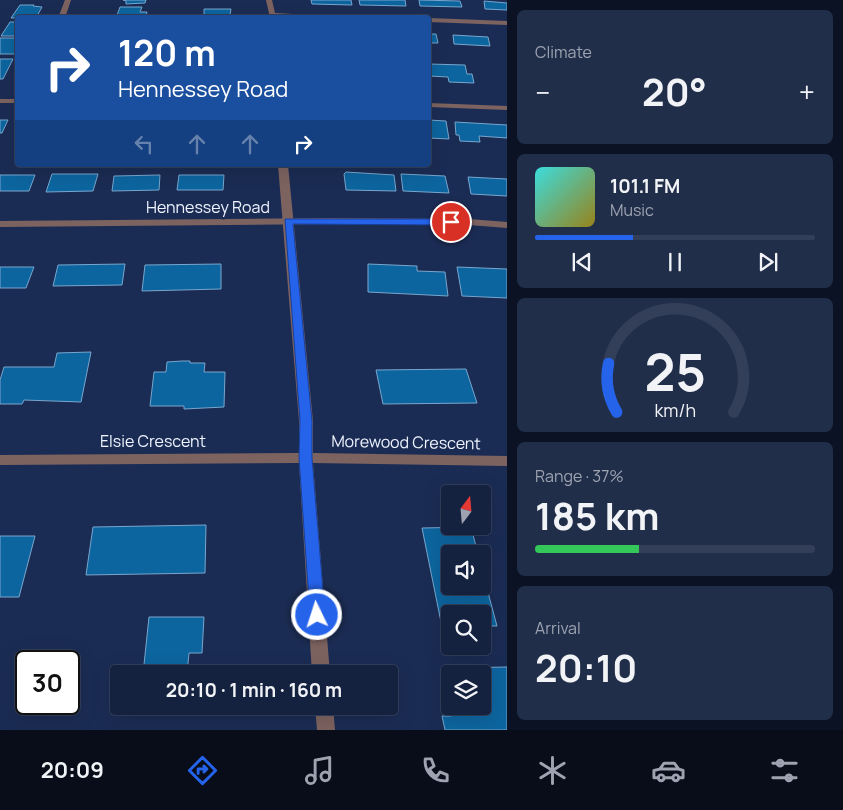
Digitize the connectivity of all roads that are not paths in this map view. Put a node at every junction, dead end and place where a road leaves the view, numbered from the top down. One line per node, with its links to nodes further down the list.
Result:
1 (68, 0): 3 (street)
2 (269, 0): 4 (street)
3 (61, 15)
4 (273, 15)
5 (431, 20): 6 (street)
6 (507, 23)
7 (0, 101): 8 (street)
8 (15, 101)
9 (431, 105): 10 (street)
10 (507, 108)
11 (283, 167): 12 (street)
12 (288, 221): 13 (street, Hennessey Road); 14 (street, Hennessey Road); 15 (street)
13 (0, 224)
14 (507, 225)
15 (306, 458): 16 (street, Elsie Crescent); 17 (street, Morewood Crescent); 18 (street)
16 (0, 460)
17 (507, 461)
18 (320, 665)
19 (325, 715): 20 (street)
20 (326, 730)

